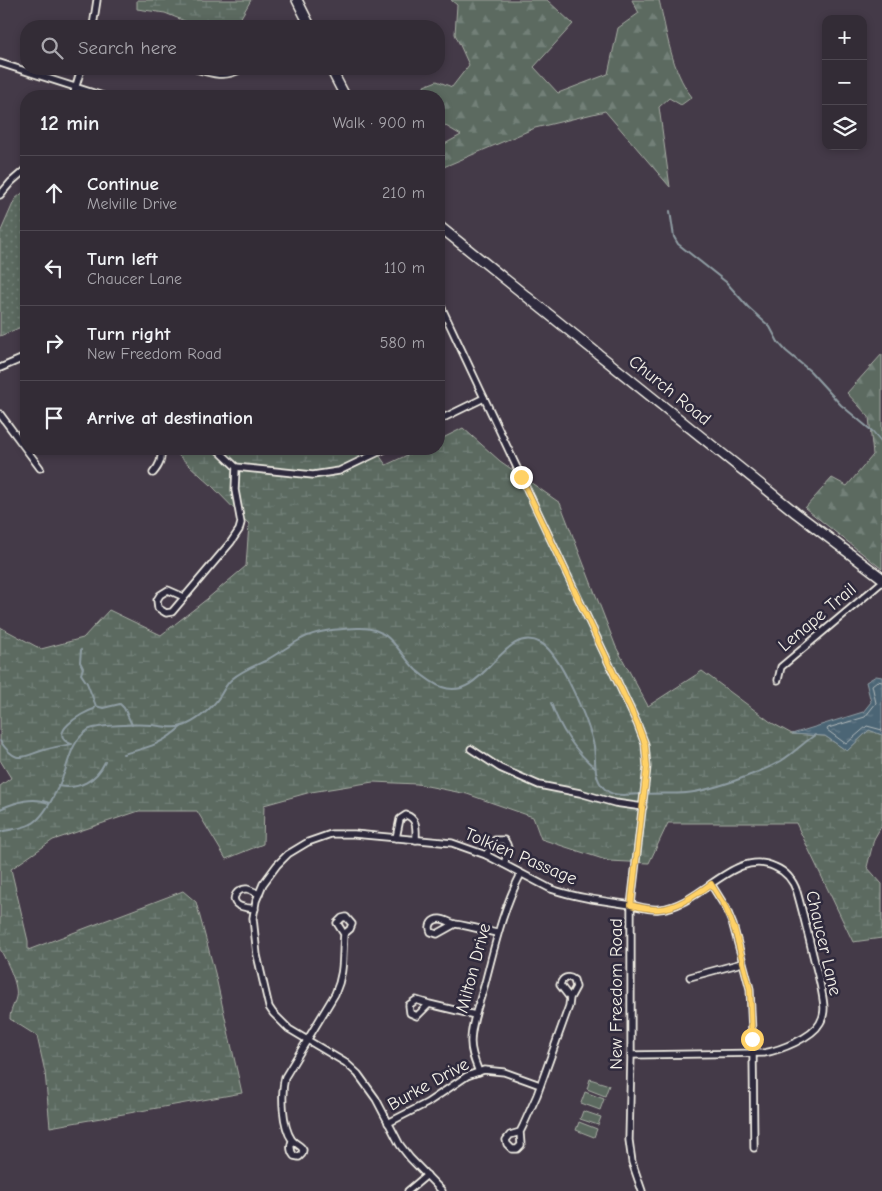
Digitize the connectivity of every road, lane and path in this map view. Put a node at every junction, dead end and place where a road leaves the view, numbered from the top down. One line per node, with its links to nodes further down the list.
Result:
1 (97, 0): 3 (street)
2 (298, 0): 4 (main road)
3 (94, 20)
4 (307, 20)
5 (0, 63): 6 (street)
6 (20, 70)
7 (36, 75): 10 (street)
8 (80, 75): 10 (street)
9 (334, 75): 12 (main road)
10 (76, 88): 11 (street)
11 (83, 90)
12 (342, 90)
13 (20, 174): 14 (street)
14 (0, 195)
15 (445, 231): 30 (main road, Church Road)
16 (445, 315): 19 (street, New Freedom Road)
17 (20, 360): 18 (street)
18 (0, 368)
19 (484, 398): 21 (street); 35 (street, New Freedom Road)
20 (0, 414): 22 (street)
21 (445, 417)
22 (20, 441)
23 (30, 455): 28 (street)
24 (161, 455): 29 (street)
25 (223, 455): 27 (street)
26 (374, 455): 27 (street)
27 (236, 467): 32 (street)
28 (40, 468)
29 (153, 473)
30 (882, 578)
31 (882, 582): 33 (street, Lenape Trail)
32 (184, 597): 32 (street)
33 (778, 680)
34 (471, 749): 35 (street)
35 (643, 804): 43 (street, New Freedom Road)
36 (396, 838): 37 (street, Tolkien Passage); 37 (street); 42 (street, Tolkien Passage)
37 (416, 840): 38 (street, Tolkien Passage)
38 (486, 855): 39 (street, Tolkien Passage); 39 (street)
39 (504, 864): 40 (street, Tolkien Passage)
40 (521, 874): 43 (street, Tolkien Passage); 46 (street, Milton Drive)
41 (711, 884): 43 (street, Chaucer Lane); 48 (street); 54 (street, Chaucer Lane)
42 (259, 894): 44 (street, Tolkien Passage); 44 (street)
43 (631, 905): 55 (street, New Freedom Road)
44 (255, 909): 53 (street, Tolkien Passage)
45 (455, 924): 46 (street)
46 (498, 933): 52 (street, Milton Drive)
47 (344, 934): 53 (street)
48 (742, 962): 49 (street); 54 (street)
49 (690, 977)
50 (570, 998): 57 (street)
51 (429, 1004): 52 (street)
52 (475, 1015): 56 (street, Milton Drive)
53 (307, 1039): 58 (street, Tolkien Passage); 60 (street)
54 (753, 1054): 55 (street, Chaucer Lane); 61 (street)
55 (631, 1055): 65 (street, New Freedom Road)
56 (479, 1072): 57 (street, Burke Drive); 58 (street, Burke Drive)
57 (540, 1084): 59 (street)
58 (388, 1123): 62 (street, Tolkien Passage)
59 (520, 1132)
60 (292, 1141)
61 (754, 1148)
62 (426, 1175): 63 (street); 64 (street, Tolkien Passage)
63 (408, 1191)
64 (442, 1191)
65 (642, 1191)

